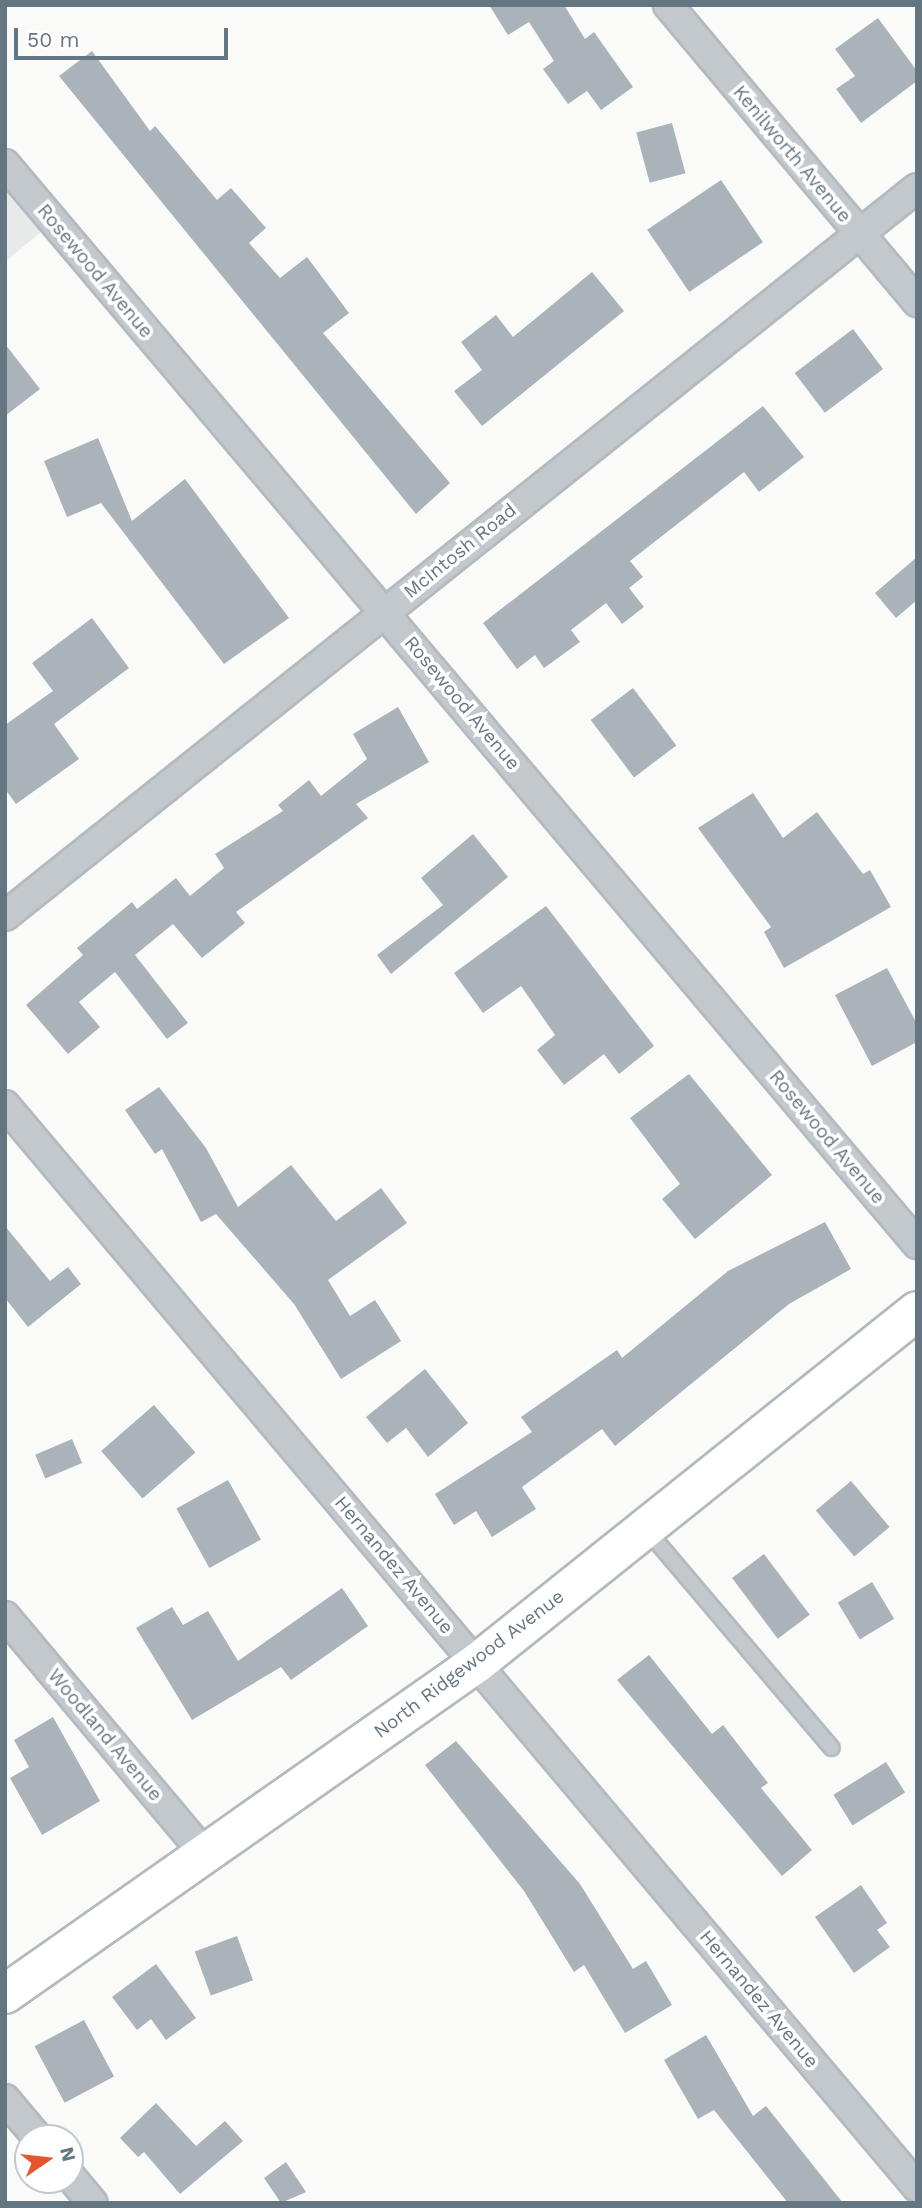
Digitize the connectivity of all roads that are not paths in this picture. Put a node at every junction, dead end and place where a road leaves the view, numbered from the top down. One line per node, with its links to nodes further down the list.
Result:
1 (668, 5): 4 (street, Kenilworth Avenue)
2 (5, 164): 6 (street, Rosewood Avenue)
3 (917, 188): 4 (street, McIntosh Road)
4 (859, 234): 5 (street, Kenilworth Avenue); 6 (street, McIntosh Road)
5 (917, 302)
6 (384, 612): 7 (street, McIntosh Road); 9 (street, Rosewood Avenue)
7 (5, 916)
8 (5, 1105): 13 (street, Hernandez Avenue)
9 (917, 1244)
10 (917, 1311): 11 (street, North Ridgewood Avenue)
11 (645, 1528): 13 (street, North Ridgewood Avenue); 14 (lane)
12 (5, 1616): 15 (street, Woodland Avenue)
13 (477, 1663): 15 (street, North Ridgewood Avenue); 19 (street, Hernandez Avenue)
14 (832, 1748)
15 (205, 1854): 16 (street, North Ridgewood Avenue)
16 (5, 1994)
17 (5, 2099): 18 (street)
18 (26, 2124)
19 (917, 2187)

